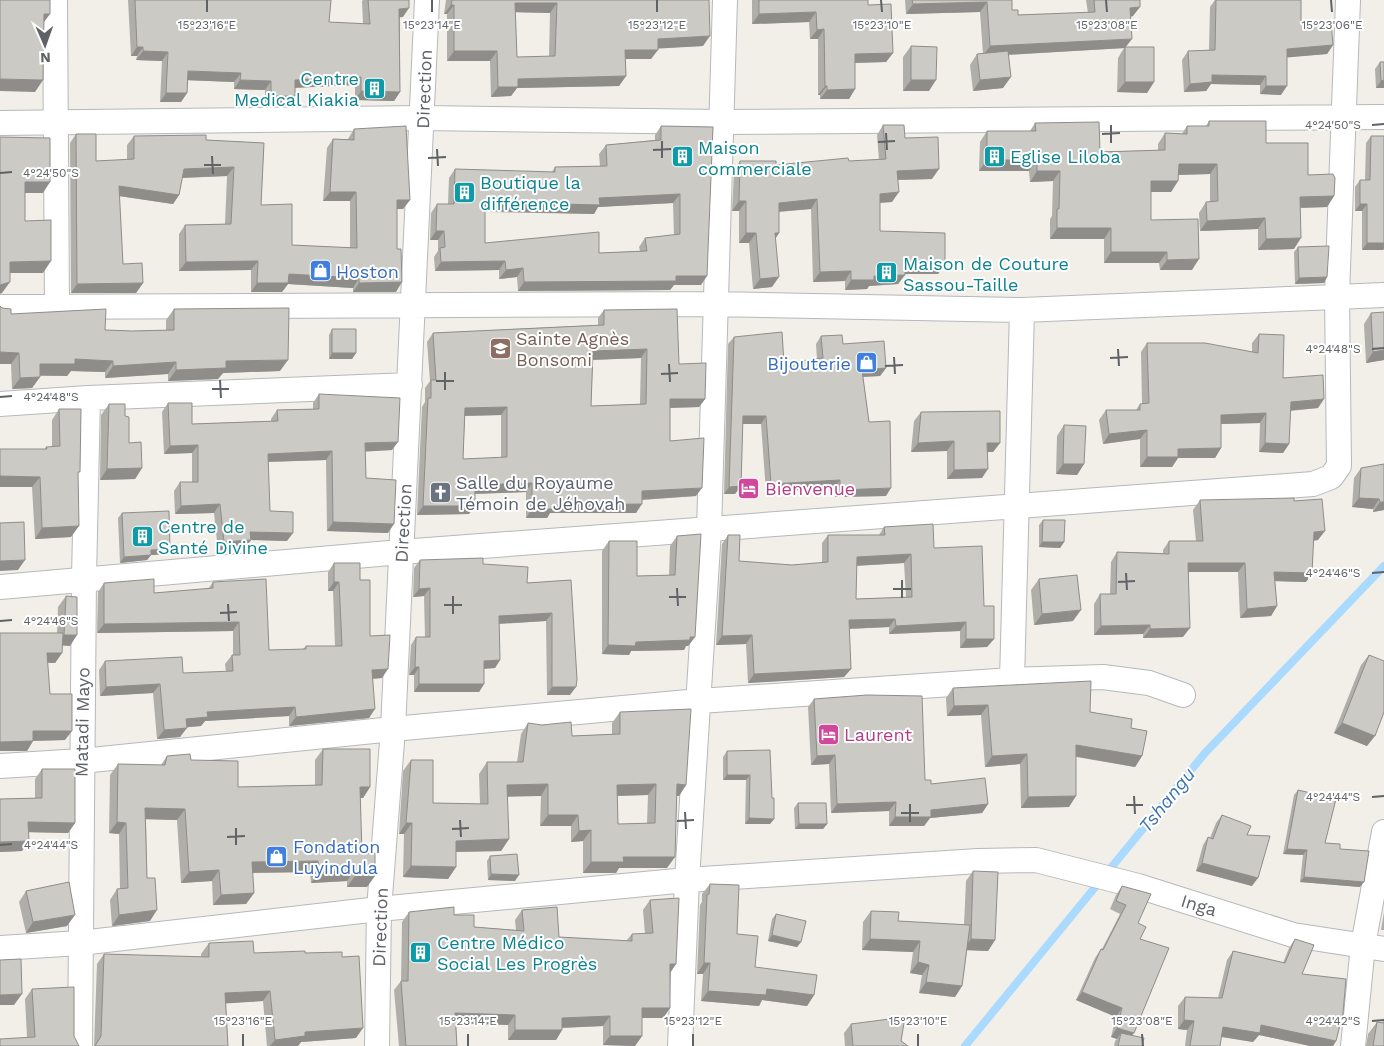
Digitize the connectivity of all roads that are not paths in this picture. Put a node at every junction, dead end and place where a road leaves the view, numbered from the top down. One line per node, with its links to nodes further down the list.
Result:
1 (55, 0): 9 (street)
2 (428, 0): 7 (street, Direction)
3 (725, 0): 8 (street)
4 (1348, 0): 5 (street)
5 (1343, 117): 6 (street); 8 (street); 11 (street)
6 (1384, 117)
7 (423, 118): 8 (street); 9 (street); 15 (street, Direction)
8 (721, 122): 13 (street)
9 (56, 123): 10 (street); 14 (street)
10 (0, 124)
11 (1337, 295): 12 (street); 17 (street); 21 (street)
12 (1384, 295)
13 (715, 304): 15 (street); 17 (street); 22 (street)
14 (57, 307): 15 (street); 16 (street)
15 (413, 307): 18 (street, Direction)
16 (0, 308)
17 (1022, 310): 21 (street)
18 (410, 385): 19 (street); 23 (street, Direction)
19 (88, 398): 20 (street); 24 (street, Matadi Mayo)
20 (0, 404)
21 (1017, 505): 22 (street); 26 (street)
22 (708, 530): 23 (street); 28 (street)
23 (401, 552): 24 (street); 29 (street, Direction)
24 (84, 578): 25 (street); 30 (street, Matadi Mayo)
25 (0, 587)
26 (1012, 680): 27 (street); 28 (street)
27 (1183, 695)
28 (699, 701): 29 (street); 33 (street)
29 (393, 729): 30 (street); 34 (street, Direction)
30 (82, 761): 31 (street); 35 (street, Matadi Mayo)
31 (0, 766)
32 (1384, 832): 36 (street)
33 (687, 880): 34 (street, Inga); 36 (street, Inga); 40 (street)
34 (379, 909): 35 (street, Inga); 39 (street, Direction)
35 (80, 943): 37 (street, Inga); 38 (street, Matadi Mayo)
36 (1373, 947): 41 (street)
37 (0, 948)
38 (80, 1046)
39 (377, 1046)
40 (680, 1046)
41 (1353, 1046)

